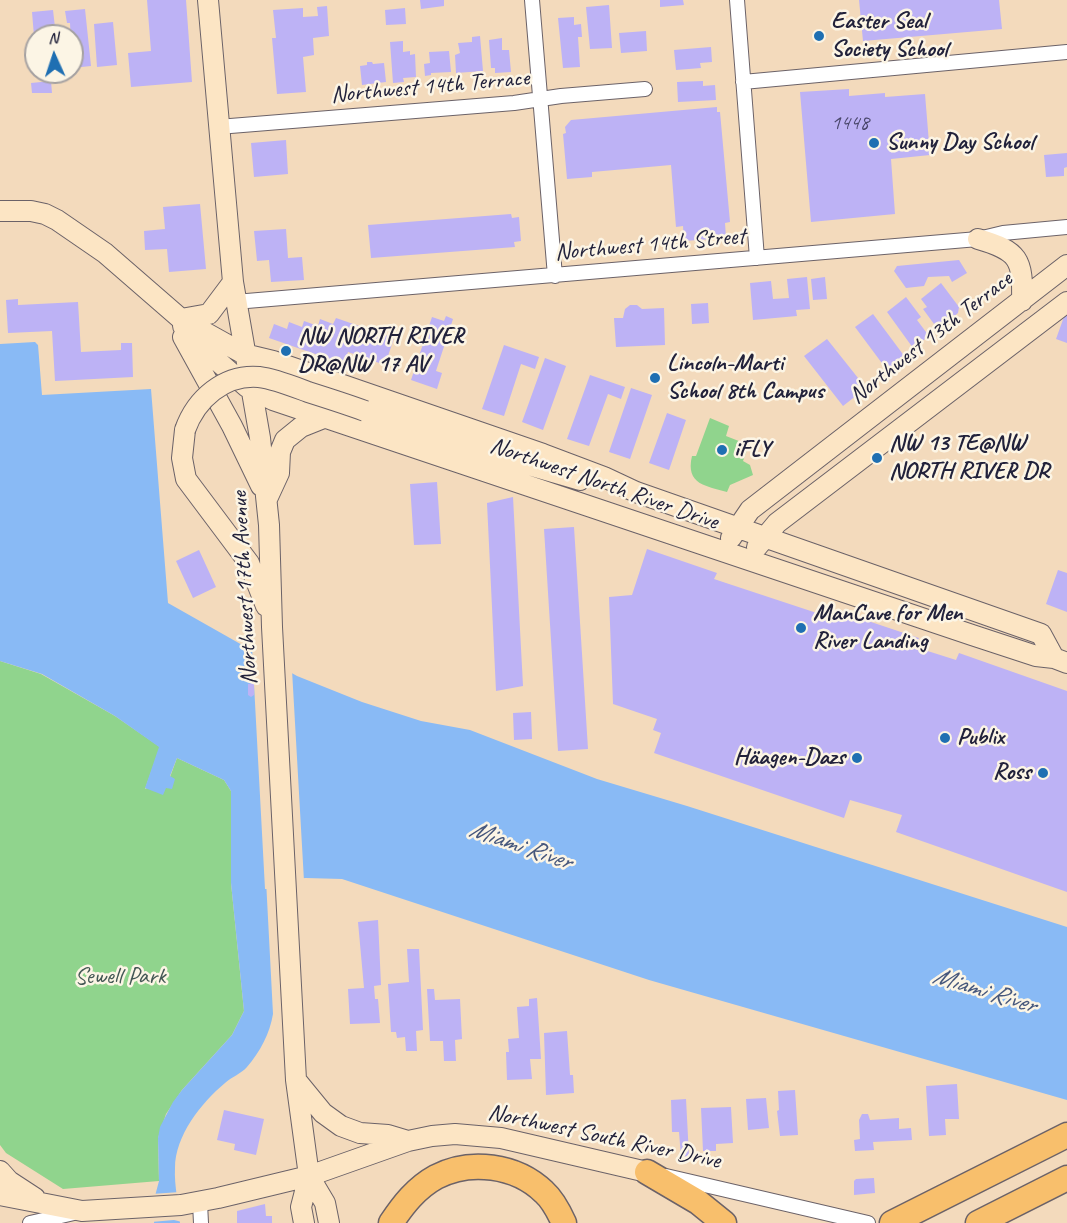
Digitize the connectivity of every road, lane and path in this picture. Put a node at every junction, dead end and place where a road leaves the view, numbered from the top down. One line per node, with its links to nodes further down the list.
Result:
1 (208, 0): 8 (main road, Northwest 17th Avenue)
2 (532, 0): 7 (street)
3 (737, 0): 5 (street)
4 (1067, 52): 5 (street)
5 (743, 82): 12 (street)
6 (645, 89): 7 (street, Northwest 14th Terrace)
7 (539, 100): 8 (street, Northwest 14th Terrace); 14 (street)
8 (218, 127): 15 (main road, Northwest 17th Avenue)
9 (0, 211): 19 (main road, Northwest North River Drive)
10 (1067, 227): 11 (street, Northwest 14th Street)
11 (978, 239): 12 (street, Northwest 14th Street); 16 (main road)
12 (757, 258): 14 (street, Northwest 14th Street)
13 (1067, 265): 16 (main road, Northwest 13th Terrace)
14 (555, 276): 17 (street, Northwest 14th Street)
15 (233, 282): 17 (main road, Northwest 17th Avenue); 19 (main road)
16 (1022, 301): 25 (main road, Northwest 13th Terrace)
17 (235, 302): 20 (main road, Northwest 17th Avenue)
18 (1067, 302): 26 (main road)
19 (174, 314): 20 (main road, Northwest North River Drive); 21 (main road, Northwest North River Drive); 24 (main road)
20 (244, 354): 21 (main road, Northwest 17th Avenue); 23 (main road, Northwest North River Drive)
21 (252, 391): 22 (main road, Northwest North River Drive); 24 (main road, Northwest 17th Avenue)
22 (326, 417): 24 (main road); 27 (main road, Northwest North River Drive)
23 (636, 492): 25 (main road, Northwest North River Drive); 29 (main road, bridge)
24 (267, 499): 29 (main road, Northwest 17th Avenue)
25 (737, 527): 26 (main road, Northwest North River Drive); 27 (main road, Northwest 13th Terrace)
26 (765, 538): 28 (main road); 30 (main road, Northwest North River Drive)
27 (723, 550): 28 (main road, Northwest North River Drive)
28 (748, 558): 30 (main road, Northwest North River Drive)
29 (272, 627): 31 (main road, Northwest 17th Avenue)
30 (1060, 660)
31 (296, 1080): 33 (main road); 36 (main road, Northwest 17th Avenue)
32 (1067, 1135): 51 (highway)
33 (408, 1141): 35 (main road, Northwest South River Drive); 36 (main road, Northwest South River Drive)
34 (0, 1171): 39 (main road)
35 (647, 1172): 42 (street, Northwest South River Drive); 49 (highway)
36 (309, 1176): 40 (main road, Northwest South River Drive); 45 (main road, Northwest 17th Avenue); 46 (main road, Northwest 17th Avenue)
37 (1067, 1178): 52 (highway)
38 (0, 1195): 39 (main road)
39 (42, 1202): 41 (main road, Northwest South River Drive)
40 (190, 1204): 41 (main road, Northwest South River Drive); 44 (street)
41 (82, 1211): 43 (street)
42 (816, 1217): 50 (street, Northwest South River Drive)
43 (30, 1223)
44 (201, 1223)
45 (304, 1223)
46 (329, 1223)
47 (391, 1223): 48 (highway)
48 (564, 1223)
49 (724, 1223)
50 (868, 1223)
51 (892, 1223)
52 (978, 1223)

